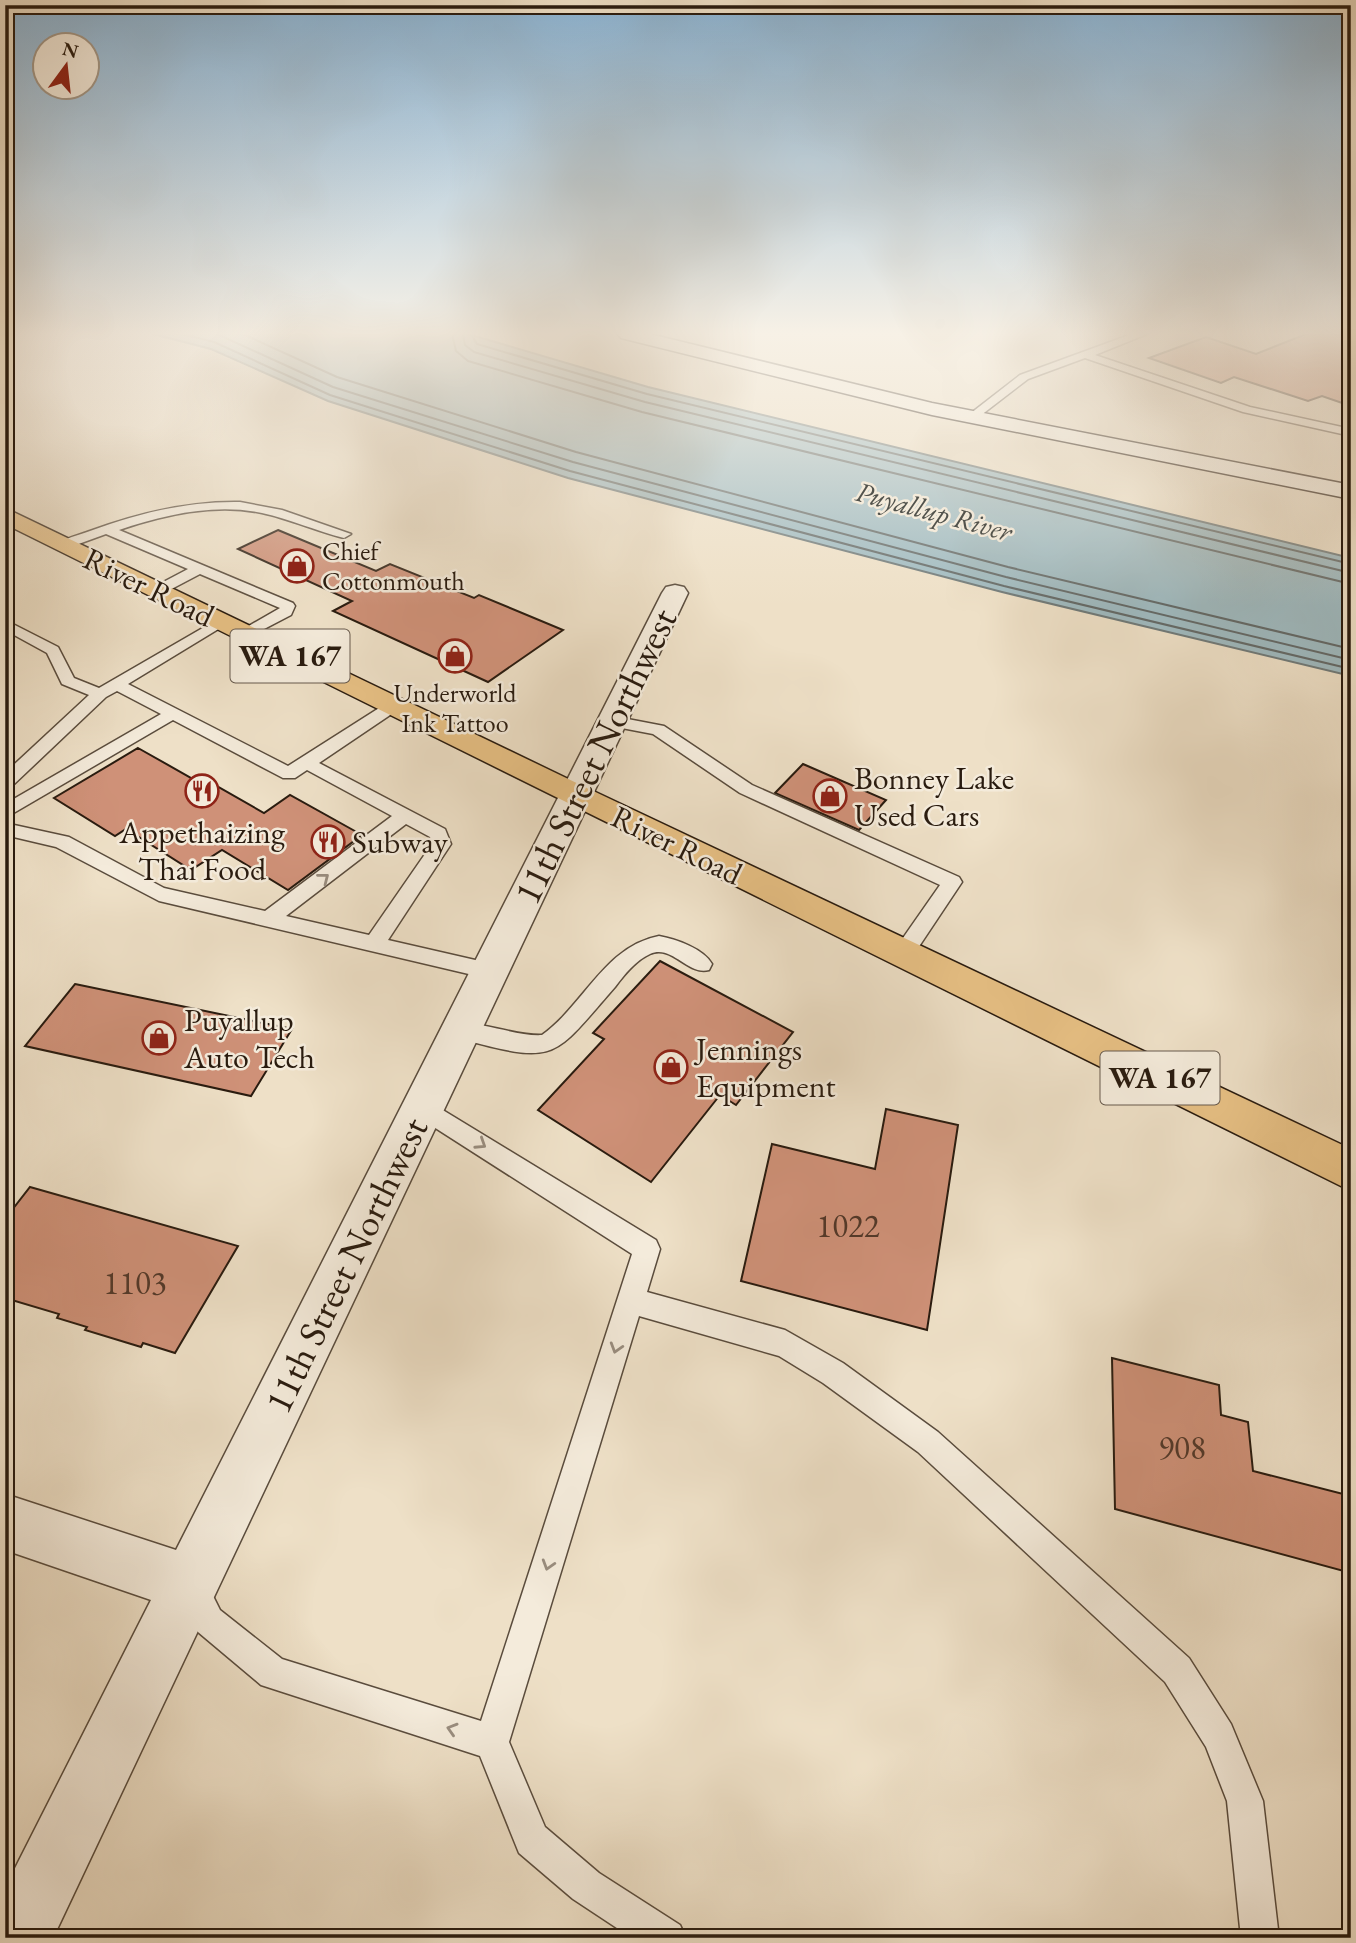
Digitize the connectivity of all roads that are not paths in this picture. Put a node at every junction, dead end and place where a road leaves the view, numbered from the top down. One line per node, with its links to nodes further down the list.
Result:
1 (1011, 425): 4 (street)
2 (1313, 425): 3 (lane)
3 (1351, 433)
4 (1351, 492)
5 (5, 515): 8 (main road, River Road / WA 167)
6 (106, 529): 7 (lane); 8 (lane); 9 (lane)
7 (344, 534)
8 (62, 546): 10 (main road, River Road / WA 167)
9 (198, 570): 10 (lane); 13 (lane)
10 (156, 591): 13 (main road, River Road / WA 167)
11 (675, 593): 18 (street, 11th Street Northwest)
12 (5, 624): 15 (lane)
13 (232, 628): 14 (lane); 16 (main road, River Road / WA 167)
14 (116, 684): 15 (lane); 17 (lane)
15 (100, 694): 20 (lane)
16 (393, 706): 19 (lane); 21 (main road, River Road / WA 167)
17 (172, 714): 19 (lane); 22 (lane)
18 (612, 721): 21 (street, 11th Street Northwest); 27 (lane)
19 (306, 763): 23 (lane)
20 (5, 782)
21 (575, 796): 27 (main road, River Road / WA 167); 29 (street, 11th Street Northwest)
22 (5, 812)
23 (405, 815): 25 (lane, one-way to 23); 26 (lane)
24 (5, 829): 25 (lane)
25 (270, 919): 26 (lane)
26 (375, 943): 29 (lane)
27 (903, 954): 32 (main road, River Road / WA 167)
28 (702, 964): 30 (lane)
29 (490, 971): 30 (street, 11th Street Northwest)
30 (461, 1030): 31 (street, 11th Street Northwest)
31 (423, 1108): 33 (lane, one-way to 33); 35 (street, 11th Street Northwest)
32 (1351, 1171)
33 (631, 1301): 36 (lane, one-way to 36); 39 (lane)
34 (5, 1522): 35 (street)
35 (190, 1584): 36 (lane, one-way to 35); 37 (street, 11th Street Northwest)
36 (492, 1742): 38 (lane)
37 (17, 1938)
38 (667, 1938)
39 (1260, 1938)

